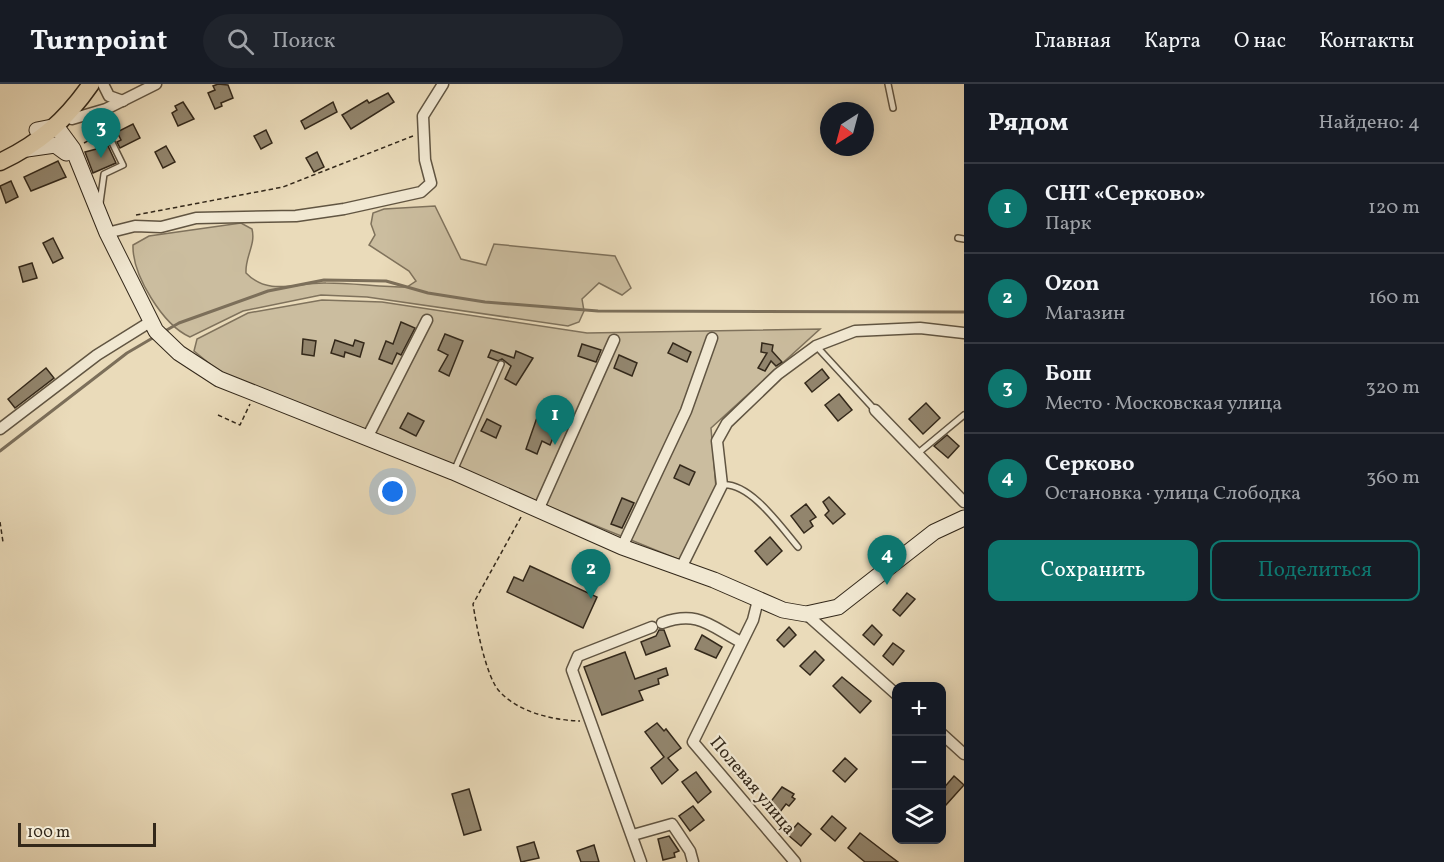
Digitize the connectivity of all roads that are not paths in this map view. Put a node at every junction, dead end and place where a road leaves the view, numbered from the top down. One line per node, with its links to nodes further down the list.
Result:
1 (91, 84): 6 (main road)
2 (103, 84): 7 (street)
3 (156, 84): 7 (street)
4 (443, 84): 16 (street)
5 (888, 84): 8 (lane)
6 (79, 92): 10 (main road)
7 (123, 101): 9 (street)
8 (893, 108)
9 (97, 112): 10 (street); 15 (lane)
10 (56, 123): 11 (main road); 12 (main road); 13 (main road)
11 (27, 149): 13 (main road); 14 (main road)
12 (0, 150)
13 (72, 150): 15 (main road)
14 (0, 162)
15 (99, 213): 16 (main road)
16 (107, 233): 18 (main road)
17 (427, 320): 27 (street)
18 (156, 331): 26 (street); 27 (main road)
19 (964, 333): 22 (street)
20 (712, 338): 34 (street)
21 (614, 340): 32 (street)
22 (816, 346): 24 (lane); 30 (street)
23 (501, 364): 29 (lane)
24 (875, 410): 28 (street)
25 (964, 415): 28 (lane)
26 (0, 429)
27 (367, 438): 29 (main road)
28 (917, 454): 31 (street)
29 (453, 472): 32 (main road)
30 (722, 485): 35 (lane); 36 (street)
31 (964, 502)
32 (533, 506): 34 (main road)
33 (964, 518): 38 (main road)
34 (622, 547): 36 (main road)
35 (798, 547)
36 (681, 568): 37 (main road)
37 (758, 600): 38 (main road); 39 (street, Полевая улица)
38 (806, 614): 40 (street)
39 (741, 642): 43 (street); 46 (street, Полевая улица)
40 (892, 690)
41 (944, 736): 42 (street)
42 (964, 754)
43 (633, 835): 44 (street); 45 (street)
44 (641, 862)
45 (693, 862)
46 (795, 862)

